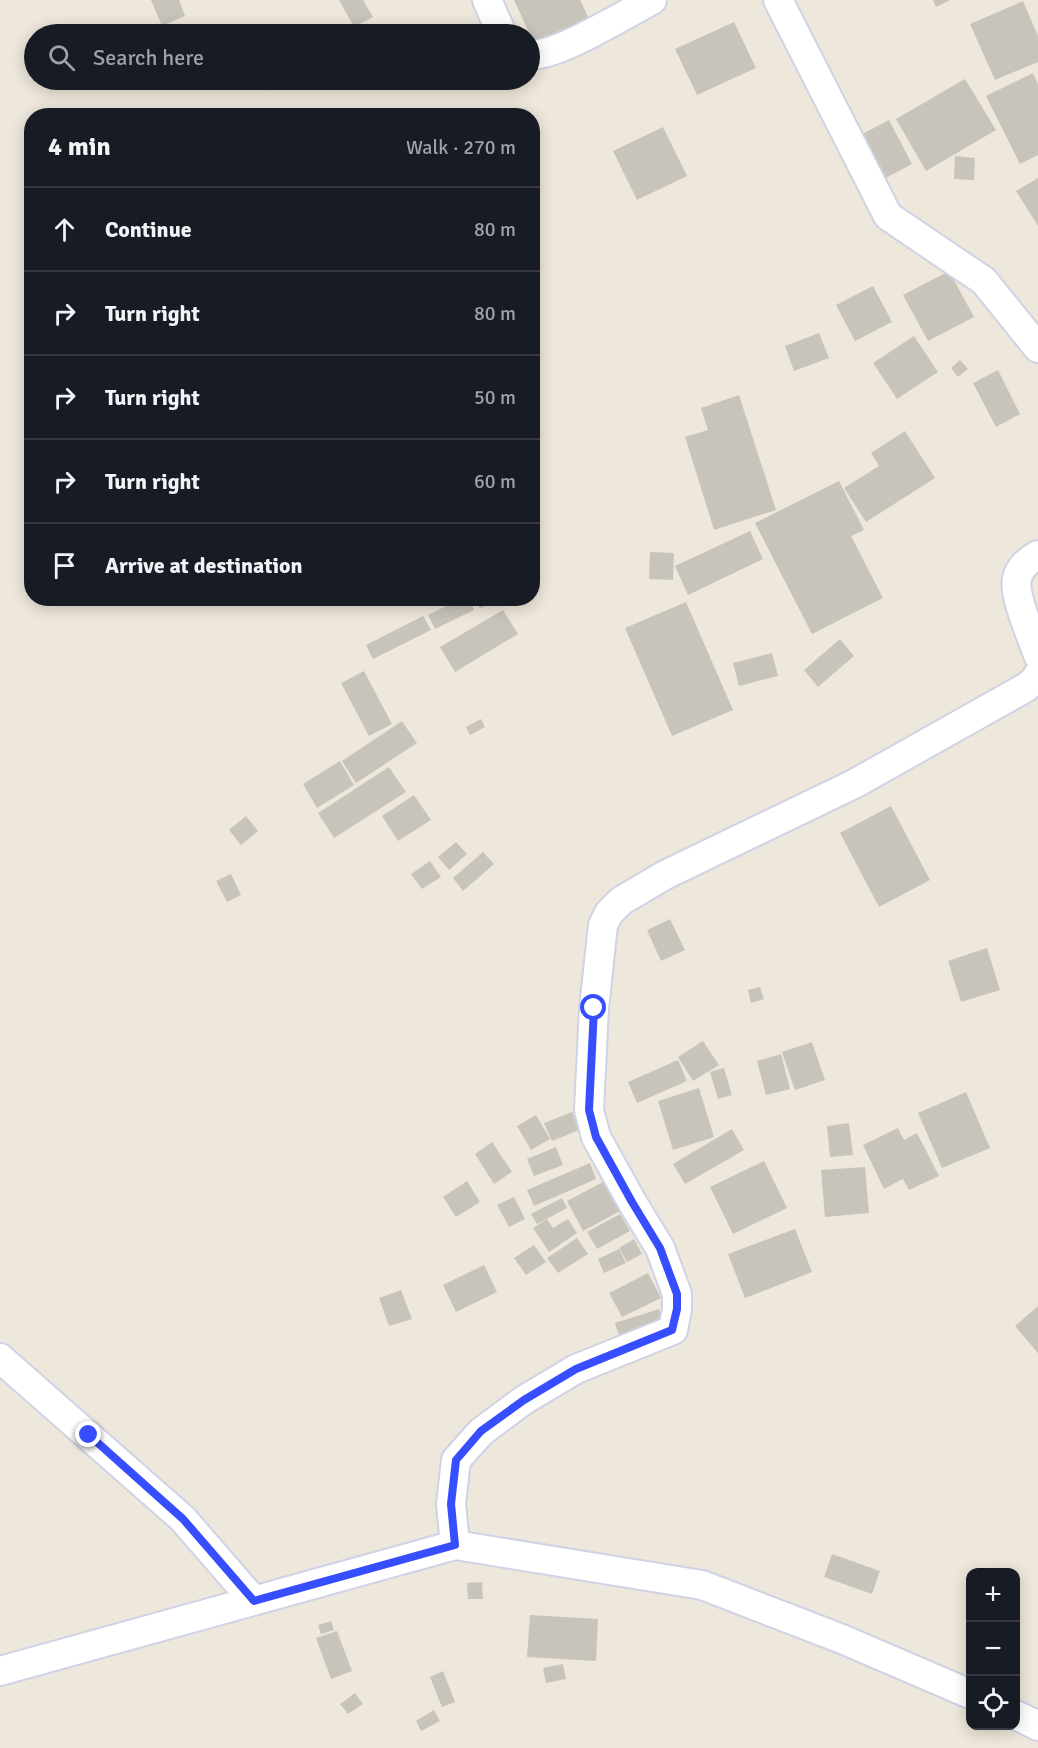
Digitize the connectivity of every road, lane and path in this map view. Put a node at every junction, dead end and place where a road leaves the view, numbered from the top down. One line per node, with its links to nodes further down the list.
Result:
1 (487, 0): 4 (street)
2 (652, 0): 5 (street)
3 (778, 0): 6 (street)
4 (498, 24)
5 (540, 54)
6 (1038, 348)
7 (1038, 555): 8 (street)
8 (1038, 655)
9 (1038, 675): 11 (street)
10 (0, 1358): 12 (street)
11 (455, 1545): 12 (street); 14 (street)
12 (254, 1601): 13 (street)
13 (0, 1671)
14 (966, 1692)
15 (1020, 1717): 16 (street)
16 (1038, 1726)

